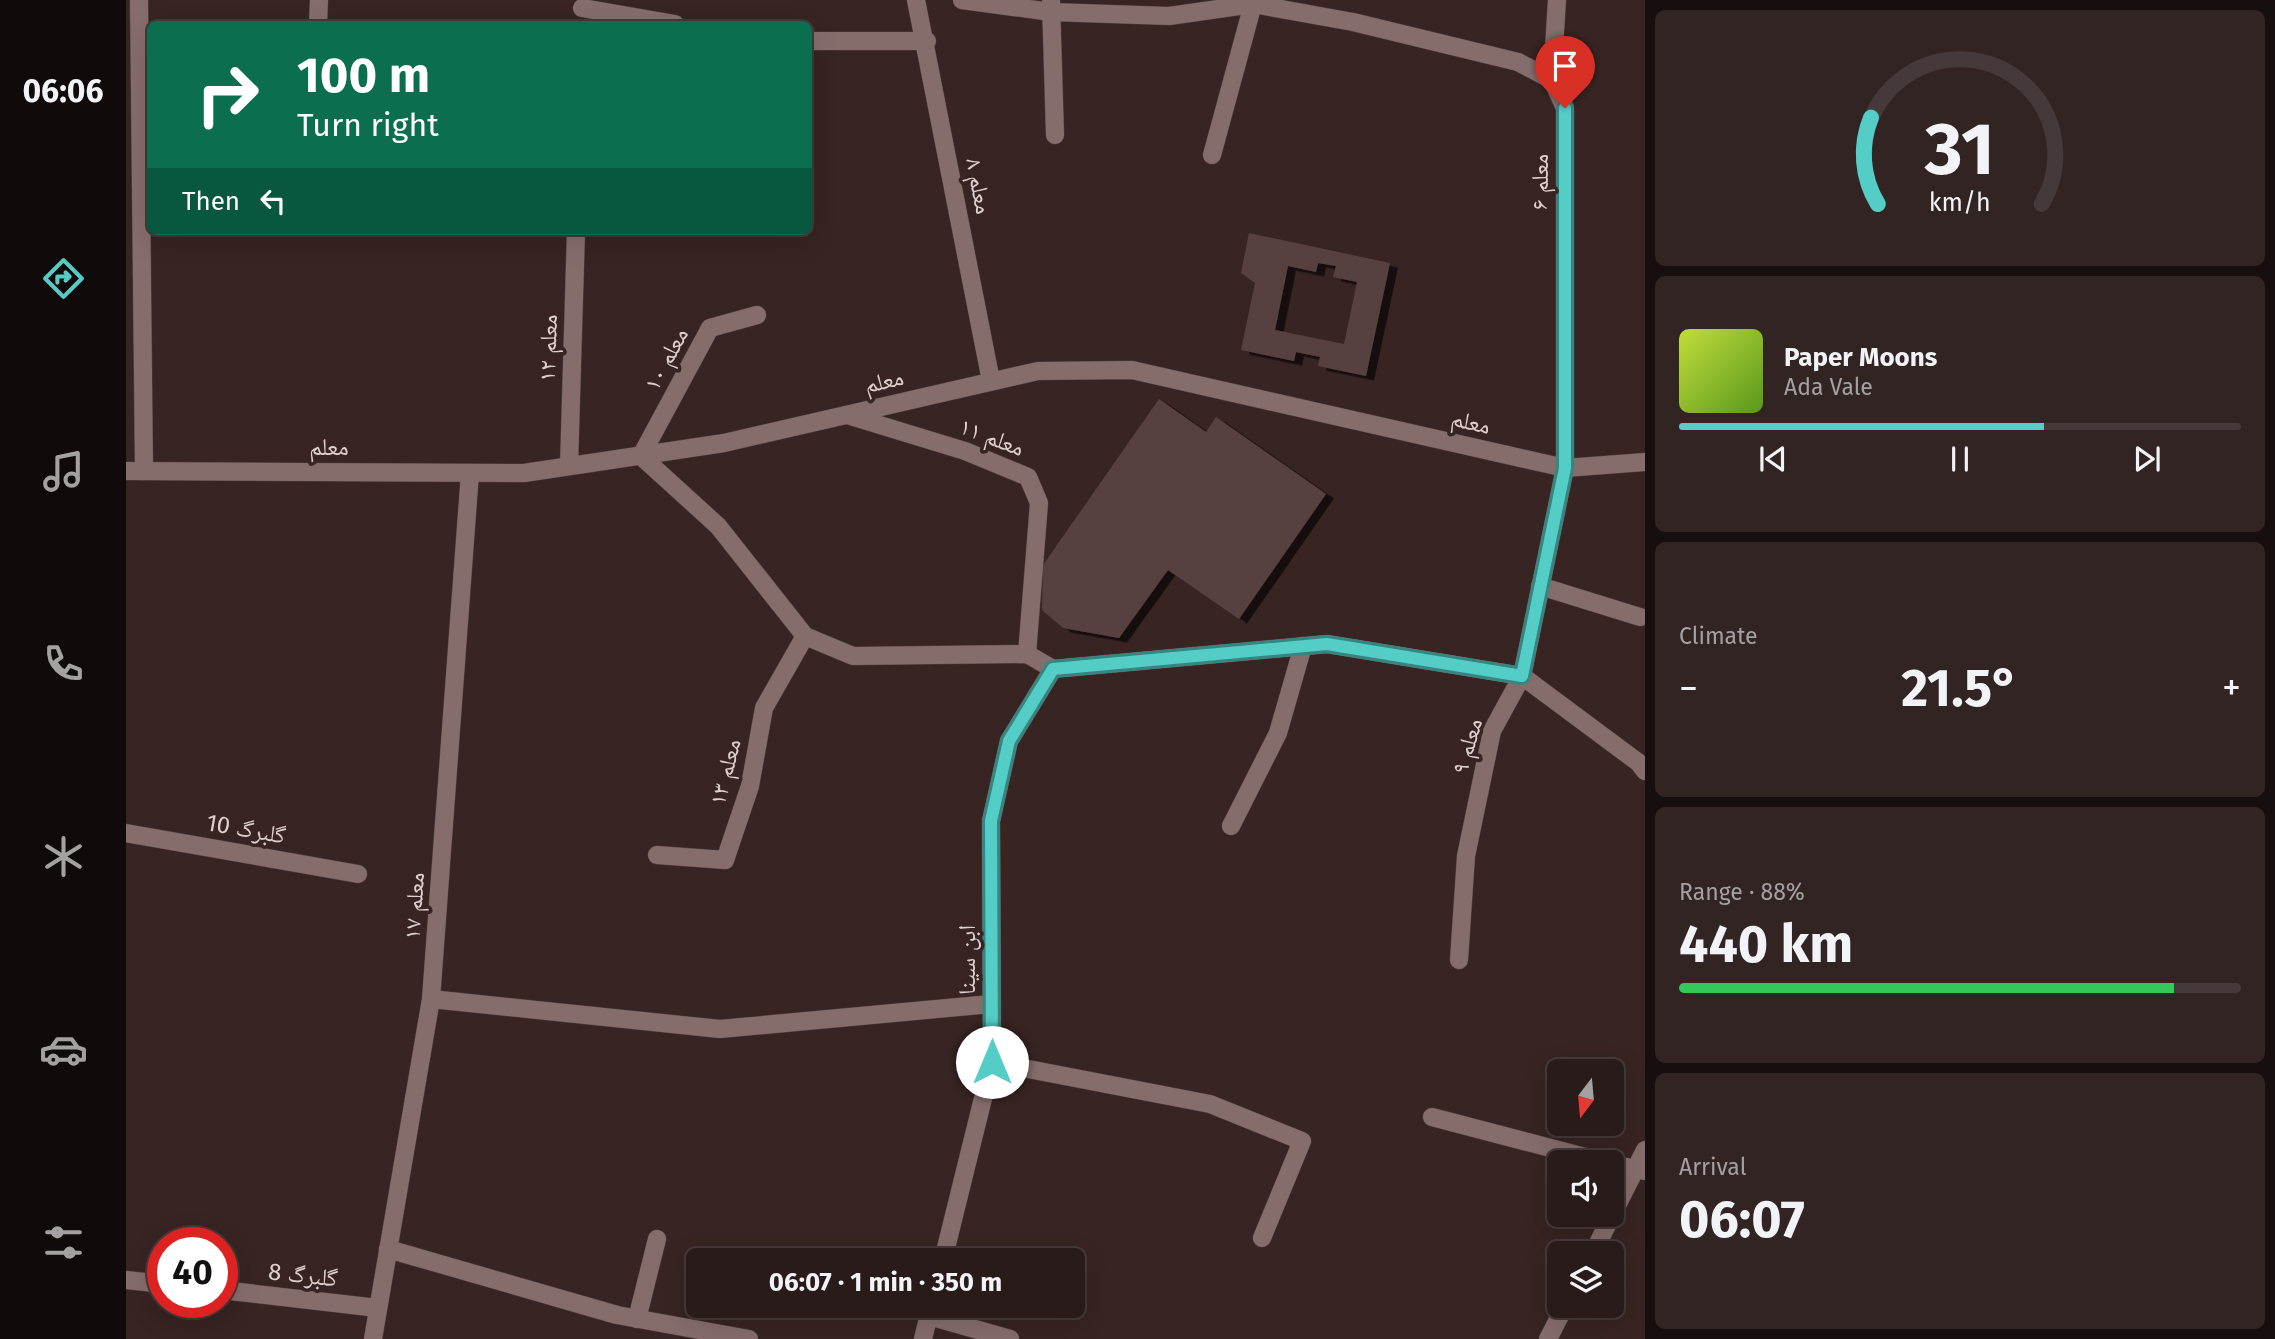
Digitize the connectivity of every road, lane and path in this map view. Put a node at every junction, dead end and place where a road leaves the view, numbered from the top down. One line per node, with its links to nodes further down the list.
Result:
1 (139, 0): 24 (street)
2 (319, 0): 9 (street)
3 (916, 0): 12 (street, معلم ۸)
4 (962, 0): 7 (street)
5 (1557, 0): 13 (street)
6 (1253, 4): 7 (street); 13 (street); 15 (street)
7 (1051, 6): 14 (street)
8 (582, 11): 10 (street)
9 (318, 21)
10 (654, 21)
11 (812, 41): 12 (street)
12 (926, 41): 18 (street, معلم ۸)
13 (1552, 80): 23 (street, معلم ۶)
14 (1055, 135)
15 (1212, 155)
16 (576, 235): 22 (street, معلم ۱۲)
17 (757, 315): 20 (street, معلم ۱۰)
18 (991, 382): 19 (street, معلم); 23 (street, معلم)
19 (847, 415): 20 (street, معلم); 30 (street, معلم ۱۱)
20 (641, 456): 22 (street, معلم); 28 (street)
21 (1645, 462): 23 (street, معلم)
22 (569, 466): 25 (street, معلم)
23 (1565, 468): 26 (street, معلم ۹)
24 (135, 471): 25 (street, معلم)
25 (470, 473): 39 (street, معلم ۱۷)
26 (1540, 586): 27 (street); 32 (street, معلم ۹)
27 (1640, 617)
28 (804, 636): 30 (street); 36 (street, معلم ۱۳)
29 (1303, 646): 31 (street); 32 (street); 34 (street)
30 (1027, 654): 31 (street)
31 (1053, 669): 40 (street, ابن سینا)
32 (1522, 676): 33 (street); 38 (street, معلم ۹)
33 (1645, 771)
34 (1231, 826)
35 (126, 833): 37 (street, گلبرگ 10)
36 (657, 855)
37 (358, 874)
38 (1459, 960)
39 (431, 999): 40 (street); 50 (street, معلم ۱۷)
40 (991, 1004): 41 (street, ابن سینا)
41 (992, 1062): 46 (street); 49 (street, ابن سینا)
42 (1432, 1117): 43 (street)
43 (1558, 1150)
44 (1645, 1150): 45 (street)
45 (1641, 1171): 48 (street)
46 (1262, 1238)
47 (657, 1239): 58 (street)
48 (1600, 1241)
49 (946, 1248)
50 (388, 1249): 54 (street, معلم ۱۷); 58 (street)
51 (126, 1280): 52 (street)
52 (147, 1282)
53 (238, 1292): 54 (street, گلبرگ 8)
54 (378, 1308): 59 (street, معلم ۱۷)
55 (928, 1318): 61 (street)
56 (950, 1318): 62 (street)
57 (1559, 1318): 63 (street)
58 (637, 1319): 60 (street)
59 (373, 1339)
60 (749, 1339)
61 (923, 1339)
62 (1010, 1339)
63 (1548, 1339)

